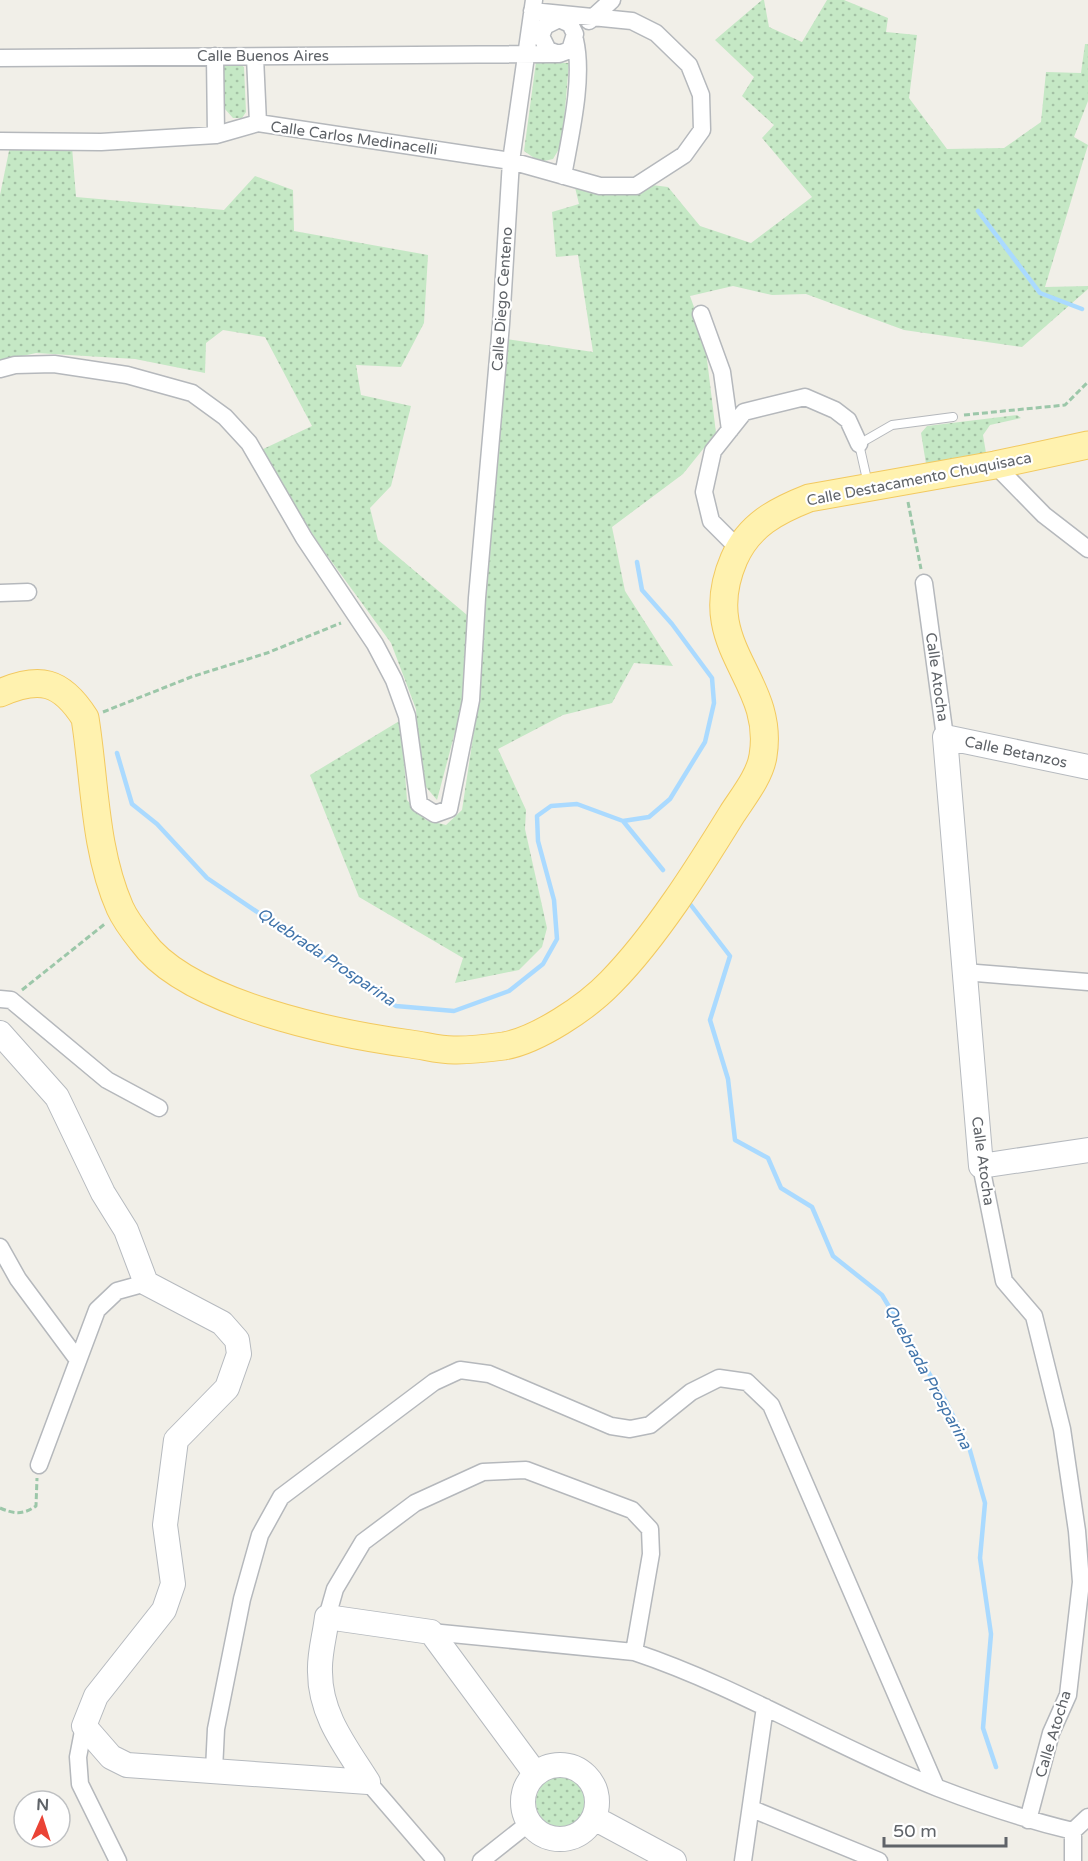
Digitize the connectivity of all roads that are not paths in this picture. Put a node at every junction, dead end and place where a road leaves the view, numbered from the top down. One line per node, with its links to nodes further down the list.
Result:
1 (588, 0): 5 (street)
2 (612, 0): 4 (street)
3 (533, 5): 5 (street, Calle Carlos Medinacelli); 8 (street, Calle Diego Centeno)
4 (594, 17): 5 (street, Calle Carlos Medinacelli); 16 (street, Calle Carlos Medinacelli)
5 (572, 27): 6 (street); 7 (street); 16 (street)
6 (542, 31): 7 (street); 8 (street)
7 (559, 54): 8 (street, Calle Buenos Aires)
8 (526, 55): 10 (street, Calle Buenos Aires); 15 (street, Calle Diego Centeno)
9 (215, 56): 10 (street, Calle Buenos Aires); 11 (street, Calle Buenos Aires); 13 (street)
10 (255, 57): 12 (street)
11 (0, 58)
12 (258, 123): 13 (street, Calle Carlos Medinacelli); 15 (street, Calle Carlos Medinacelli)
13 (216, 135): 14 (street, Calle Carlos Medinacelli)
14 (0, 141)
15 (511, 161): 16 (street, Calle Carlos Medinacelli); 18 (street, Calle Diego Centeno)
16 (563, 176)
17 (701, 314): 20 (street)
18 (0, 369)
19 (953, 417): 21 (lane)
20 (730, 430): 21 (street); 25 (street)
21 (859, 444): 24 (lane)
22 (1088, 445): 23 (main road, Calle Destacamento Chuquisaca)
23 (995, 465): 24 (main road, Calle Destacamento Chuquisaca); 26 (street)
24 (869, 488): 25 (main road, Calle Destacamento Chuquisaca)
25 (739, 549): 30 (main road, Calle Destacamento Chuquisaca)
26 (1088, 549)
27 (924, 583): 31 (street, Calle Atocha)
28 (28, 592): 29 (street)
29 (0, 593)
30 (0, 693)
31 (945, 737): 32 (street, Calle Betanzos); 33 (street, Calle Atocha)
32 (1088, 767)
33 (964, 972): 34 (street); 39 (street, Calle Atocha)
34 (1088, 982)
35 (5, 999): 37 (street)
36 (0, 1033): 41 (street)
37 (159, 1108)
38 (1088, 1150): 39 (street)
39 (981, 1166): 44 (street, Calle Atocha)
40 (0, 1247): 42 (street)
41 (146, 1283): 42 (street); 49 (street)
42 (78, 1360): 43 (street)
43 (39, 1465)
44 (1084, 1581): 57 (street, Calle Atocha)
45 (327, 1617): 46 (street); 47 (street); 52 (street)
46 (430, 1632): 47 (street); 51 (street)
47 (634, 1652): 48 (street)
48 (765, 1707): 53 (street); 54 (street)
49 (84, 1726): 50 (street); 60 (street)
50 (214, 1770): 52 (street); 53 (street)
51 (535, 1773): 56 (street); 58 (street)
52 (368, 1782): 61 (street)
53 (936, 1787): 57 (street)
54 (752, 1809): 64 (street); 65 (street)
55 (1088, 1817): 59 (street)
56 (594, 1818): 58 (street); 63 (street)
57 (1028, 1820): 59 (street)
58 (529, 1823): 62 (street)
59 (1073, 1831): 66 (street)
60 (118, 1861)
61 (436, 1861)
62 (481, 1861)
63 (674, 1861)
64 (743, 1861)
65 (879, 1861)
66 (1073, 1861)

